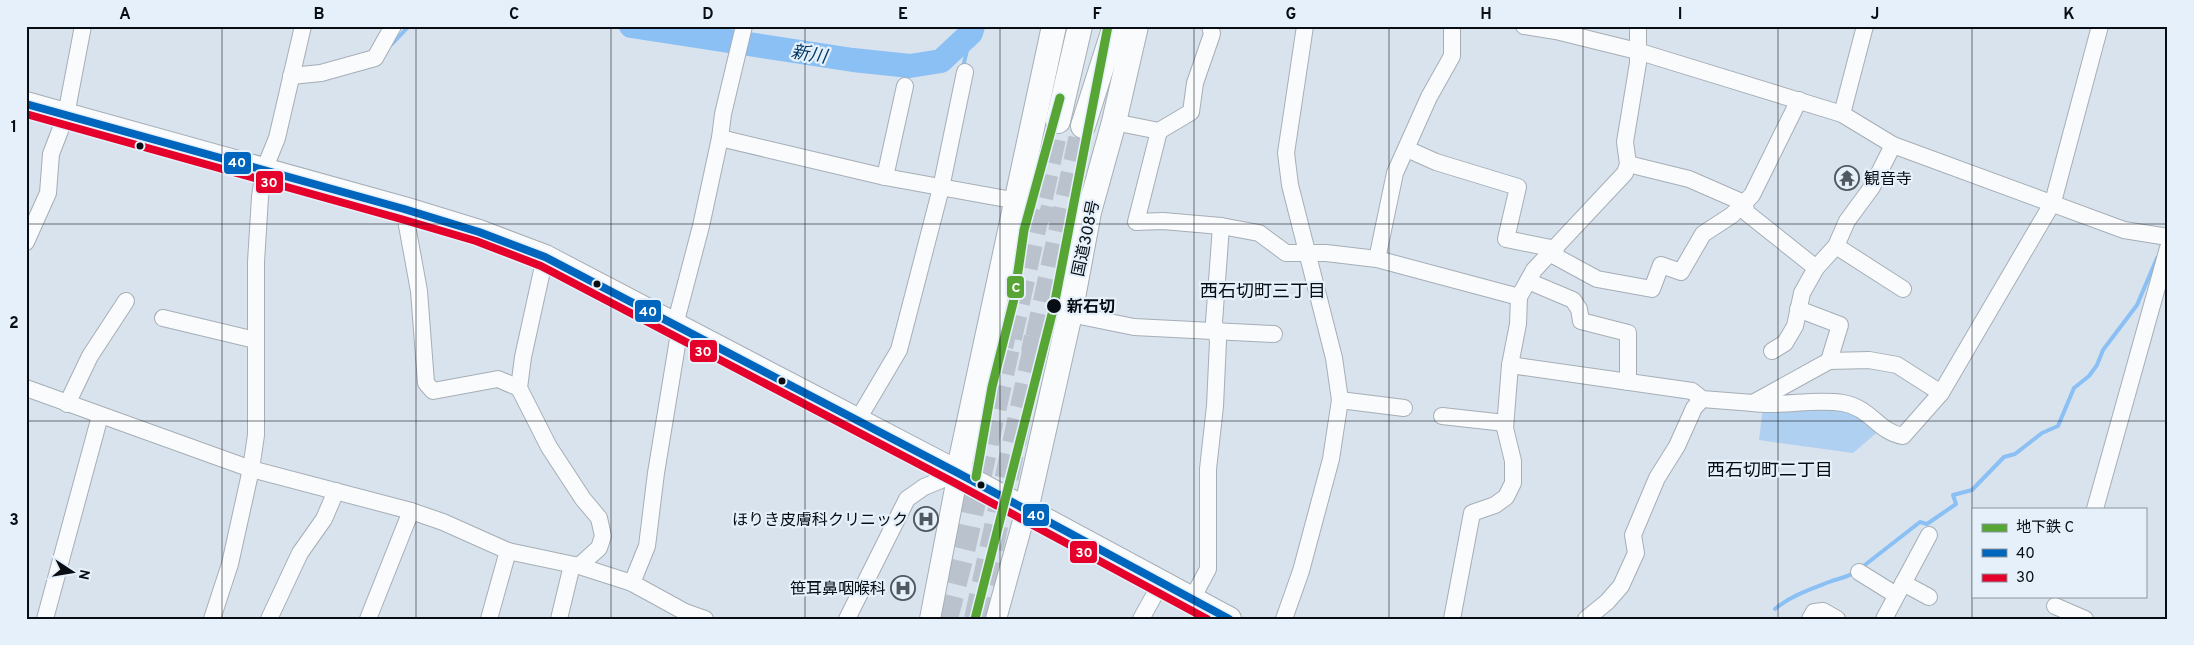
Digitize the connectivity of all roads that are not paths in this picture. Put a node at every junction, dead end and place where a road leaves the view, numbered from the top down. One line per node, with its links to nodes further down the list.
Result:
1 (83, 26): 25 (street)
2 (303, 26): 20 (street)
3 (394, 26): 20 (street)
4 (744, 26): 28 (street)
5 (1054, 26): 35 (highway)
6 (1072, 26): 7 (highway)
7 (1080, 26)
8 (1107, 26): 9 (highway)
9 (1115, 26)
10 (1136, 26): 26 (highway, 国道308号)
11 (1210, 26): 27 (street)
12 (1305, 26): 45 (street)
13 (1452, 26): 30 (street)
14 (1524, 26): 18 (street)
15 (1638, 26): 18 (street)
16 (1865, 26): 24 (street)
17 (2100, 26): 36 (street)
18 (1637, 50): 22 (street); 31 (street)
19 (965, 72): 34 (street)
20 (290, 76): 32 (street)
21 (906, 86): 33 (street)
22 (1800, 100): 24 (street); 37 (street)
23 (26, 104): 25 (highway)
24 (1842, 114): 29 (street)
25 (66, 115): 32 (highway); 41 (street)
26 (1114, 122): 27 (street); 54 (highway, 国道308号)
27 (1159, 131): 39 (street)
28 (720, 138): 33 (street); 56 (street)
29 (1893, 145): 36 (street); 42 (street)
30 (1407, 149): 44 (street); 47 (street)
31 (1628, 164): 37 (street); 44 (street)
32 (264, 170): 38 (highway); 59 (street)
33 (886, 177): 34 (street)
34 (941, 188): 35 (street); 74 (street)
35 (1017, 201): 77 (highway)
36 (2053, 202): 40 (street); 66 (street)
37 (1744, 203): 44 (street); 48 (street)
38 (404, 209): 46 (highway); 65 (street)
39 (1221, 226): 45 (street); 57 (street)
40 (2168, 237)
41 (26, 242)
42 (1836, 246): 48 (street); 50 (street)
43 (2168, 248): 79 (street)
44 (1553, 251): 49 (street)
45 (1306, 254): 47 (street); 68 (street)
46 (545, 257): 56 (highway); 65 (street)
47 (1377, 259): 51 (street)
48 (1816, 268): 53 (street)
49 (1528, 281): 51 (street); 63 (street)
50 (1903, 289)
51 (1519, 297): 62 (street)
52 (126, 301): 70 (street)
53 (1798, 309): 60 (street); 61 (street)
54 (1070, 314): 57 (street); 80 (highway, 国道308号)
55 (163, 318): 59 (street)
56 (675, 325): 74 (highway); 86 (street)
57 (1216, 332): 58 (street); 90 (street)
58 (1274, 334)
59 (255, 340): 76 (street)
60 (1772, 351)
61 (1829, 360): 66 (street); 69 (street)
62 (1510, 365): 63 (street); 75 (street)
63 (1628, 382): 67 (street)
64 (26, 388): 70 (street)
65 (519, 388): 84 (street)
66 (1941, 393): 69 (street)
67 (1702, 399): 69 (street); 106 (street)
68 (1340, 400): 71 (street); 104 (street)
69 (1753, 403)
70 (67, 404): 72 (street)
71 (1404, 408)
72 (100, 416): 76 (street); 92 (street)
73 (1442, 416): 75 (street)
74 (857, 421): 77 (highway)
75 (1505, 423): 105 (street)
76 (251, 469): 78 (street); 93 (street)
77 (958, 473): 80 (highway); 99 (street); 100 (main road)
78 (336, 491): 81 (street); 94 (street)
79 (2096, 508)
80 (1026, 510): 87 (highway); 101 (main road)
81 (411, 511): 83 (street); 95 (street)
82 (1929, 535): 88 (street)
83 (508, 551): 84 (street); 96 (street)
84 (576, 565): 86 (street); 97 (street)
85 (1859, 572): 88 (street)
86 (632, 583): 98 (street)
87 (1161, 583): 90 (highway); 102 (street)
88 (1900, 589): 89 (street); 109 (street)
89 (1929, 597)
90 (1192, 599): 103 (highway)
91 (2055, 607): 110 (street)
92 (45, 619)
93 (212, 619)
94 (269, 619)
95 (368, 619)
96 (489, 619)
97 (560, 619)
98 (705, 619)
99 (847, 619)
100 (930, 619)
101 (996, 619)
102 (1141, 619)
103 (1229, 619)
104 (1284, 619)
105 (1452, 619)
106 (1586, 619)
107 (1810, 619): 108 (street)
108 (1837, 619)
109 (1884, 619)
110 (2085, 619)

